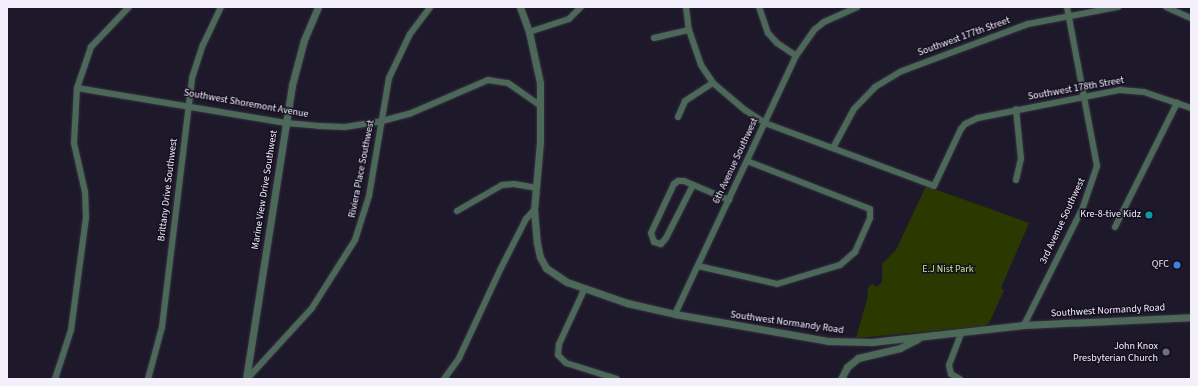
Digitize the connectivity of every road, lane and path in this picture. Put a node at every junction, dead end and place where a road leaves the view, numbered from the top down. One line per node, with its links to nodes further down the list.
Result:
1 (129, 7): 20 (street)
2 (221, 7): 23 (street, Brittany Drive Southwest)
3 (318, 7): 29 (street, Marine View Drive Southwest)
4 (430, 7): 28 (street, Riviera Place Southwest)
5 (520, 7): 16 (street, Southwest Normandy Road)
6 (581, 7): 16 (street)
7 (686, 7): 15 (street)
8 (759, 7): 18 (street)
9 (857, 7): 18 (street, 6th Avenue Southwest)
10 (1067, 7): 13 (street, 3rd Avenue Southwest)
11 (1118, 7): 13 (street, Southwest 177th Street)
12 (1166, 7): 14 (street)
13 (1069, 16): 21 (street, 3rd Avenue Southwest); 31 (street, Southwest 177th Street)
14 (1191, 18)
15 (689, 30): 17 (street); 19 (street)
16 (529, 32): 24 (street, Southwest Normandy Road)
17 (654, 38)
18 (796, 56): 30 (street, 6th Avenue Southwest)
19 (713, 83): 27 (street); 30 (street)
20 (77, 88): 23 (street, Southwest Shoremont Avenue); 47 (street)
21 (1085, 97): 22 (street, Southwest 178th Street); 26 (street, Southwest 178th Street); 44 (street, 3rd Avenue Southwest)
22 (1177, 103): 25 (street, Southwest 178th Street); 39 (street)
23 (188, 104): 29 (street, Southwest Shoremont Avenue); 48 (street, Brittany Drive Southwest)
24 (540, 105): 28 (street, Southwest Shoremont Avenue); 35 (street, Southwest Normandy Road)
25 (1191, 108)
26 (1016, 109): 31 (street, Southwest 178th Street); 33 (street)
27 (678, 117)
28 (382, 121): 29 (street, Southwest Shoremont Avenue); 49 (street, Riviera Place Southwest)
29 (286, 123): 49 (street, Marine View Drive Southwest)
30 (765, 123): 31 (street); 32 (street, 6th Avenue Southwest)
31 (833, 148)
32 (747, 161): 36 (street, 6th Avenue Southwest); 40 (street)
33 (1016, 180)
34 (693, 185): 34 (street); 36 (street)
35 (536, 188): 37 (street, Southwest Normandy Road); 38 (street)
36 (728, 200): 40 (street, 6th Avenue Southwest)
37 (534, 210): 41 (street, Southwest Normandy Road); 50 (street)
38 (457, 211)
39 (1115, 227)
40 (698, 266): 42 (street, 6th Avenue Southwest)
41 (584, 290): 42 (street, Southwest Normandy Road); 51 (street)
42 (675, 314): 46 (street, Southwest Normandy Road)
43 (1191, 317): 44 (street, Southwest Normandy Road)
44 (1024, 325): 45 (street, Southwest Normandy Road)
45 (961, 333): 46 (street, Southwest Normandy Road); 53 (street)
46 (920, 337): 52 (street)
47 (55, 379)
48 (148, 379)
49 (247, 379)
50 (444, 379)
51 (617, 379)
52 (841, 379)
53 (960, 379)

